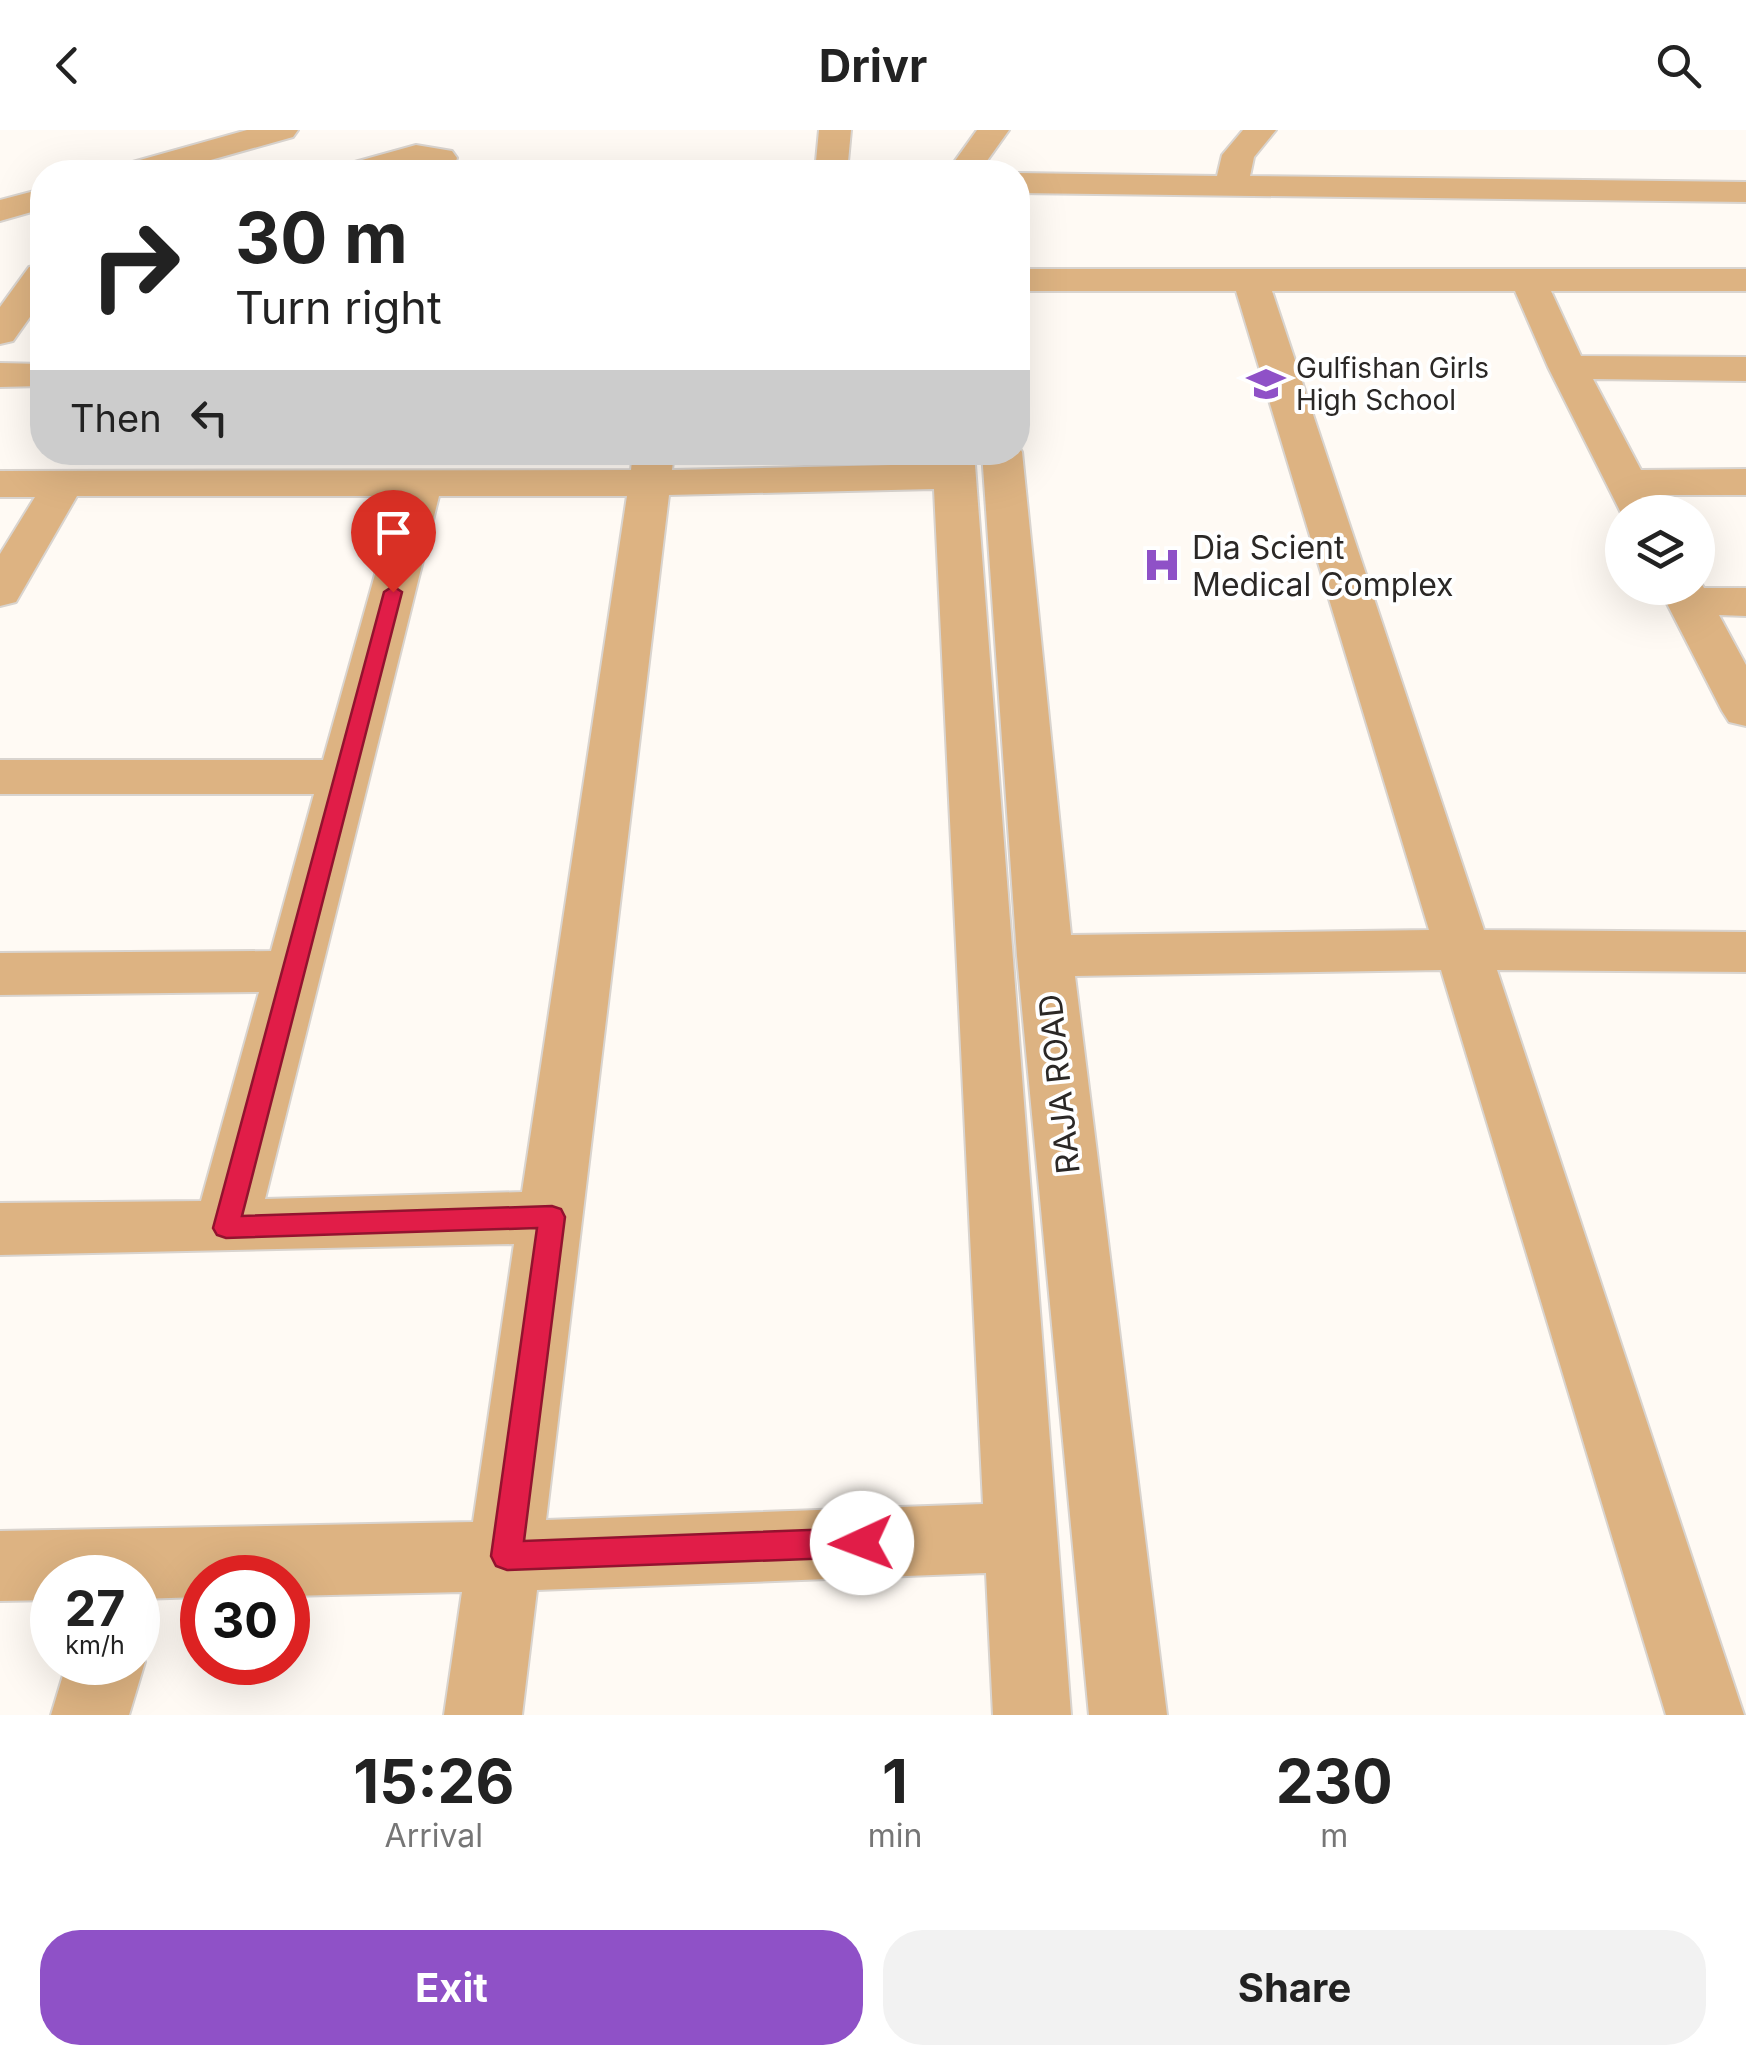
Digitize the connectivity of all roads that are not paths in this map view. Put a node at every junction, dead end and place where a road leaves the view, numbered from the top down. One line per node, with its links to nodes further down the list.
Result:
1 (282, 130): 5 (street)
2 (835, 130): 8 (street)
3 (993, 130): 9 (street)
4 (1260, 130): 11 (street)
5 (176, 160)
6 (396, 160): 7 (street)
7 (440, 160)
8 (832, 160)
9 (972, 160)
10 (1030, 171): 11 (street)
11 (1230, 186): 12 (street)
12 (1746, 192)
13 (30, 202): 14 (street)
14 (0, 211)
15 (1528, 278): 16 (street); 18 (street); 21 (street)
16 (1250, 279): 17 (street); 42 (street)
17 (1030, 280)
18 (1746, 280)
19 (30, 292): 20 (street)
20 (0, 334)
21 (1567, 368): 22 (street); 33 (street)
22 (1746, 369)
23 (0, 375): 24 (street)
24 (30, 375)
25 (788, 465): 28 (street)
26 (970, 465): 51 (street, RAJA ROAD)
27 (971, 465): 44 (street, RAJA ROAD)
28 (652, 468): 29 (street); 47 (street)
29 (422, 481): 31 (street); 40 (street)
30 (1746, 482): 34 (street)
31 (64, 483): 32 (street); 35 (street)
32 (0, 484)
33 (1632, 495)
34 (1655, 495)
35 (0, 592)
36 (1715, 598): 37 (street)
37 (1746, 602)
38 (1691, 605): 39 (street)
39 (1746, 711)
40 (345, 776): 41 (street); 45 (street)
41 (0, 777)
42 (1460, 950): 43 (street); 44 (street); 62 (street)
43 (1746, 952)
44 (1045, 956): 50 (street, RAJA ROAD)
45 (293, 971): 46 (street); 48 (street)
46 (0, 974)
47 (552, 1217): 48 (street); 53 (street)
48 (226, 1228): 49 (street)
49 (0, 1229)
50 (1096, 1424): 51 (street); 61 (street, RAJA ROAD)
51 (1013, 1428): 52 (street, RAJA ROAD)
52 (1020, 1537): 53 (street); 60 (street, RAJA ROAD)
53 (507, 1556): 56 (street); 59 (street)
54 (0, 1566): 55 (street)
55 (30, 1567)
56 (160, 1570)
57 (99, 1685): 58 (street)
58 (90, 1715)
59 (483, 1715)
60 (1032, 1715)
61 (1128, 1715)
62 (1705, 1715)

